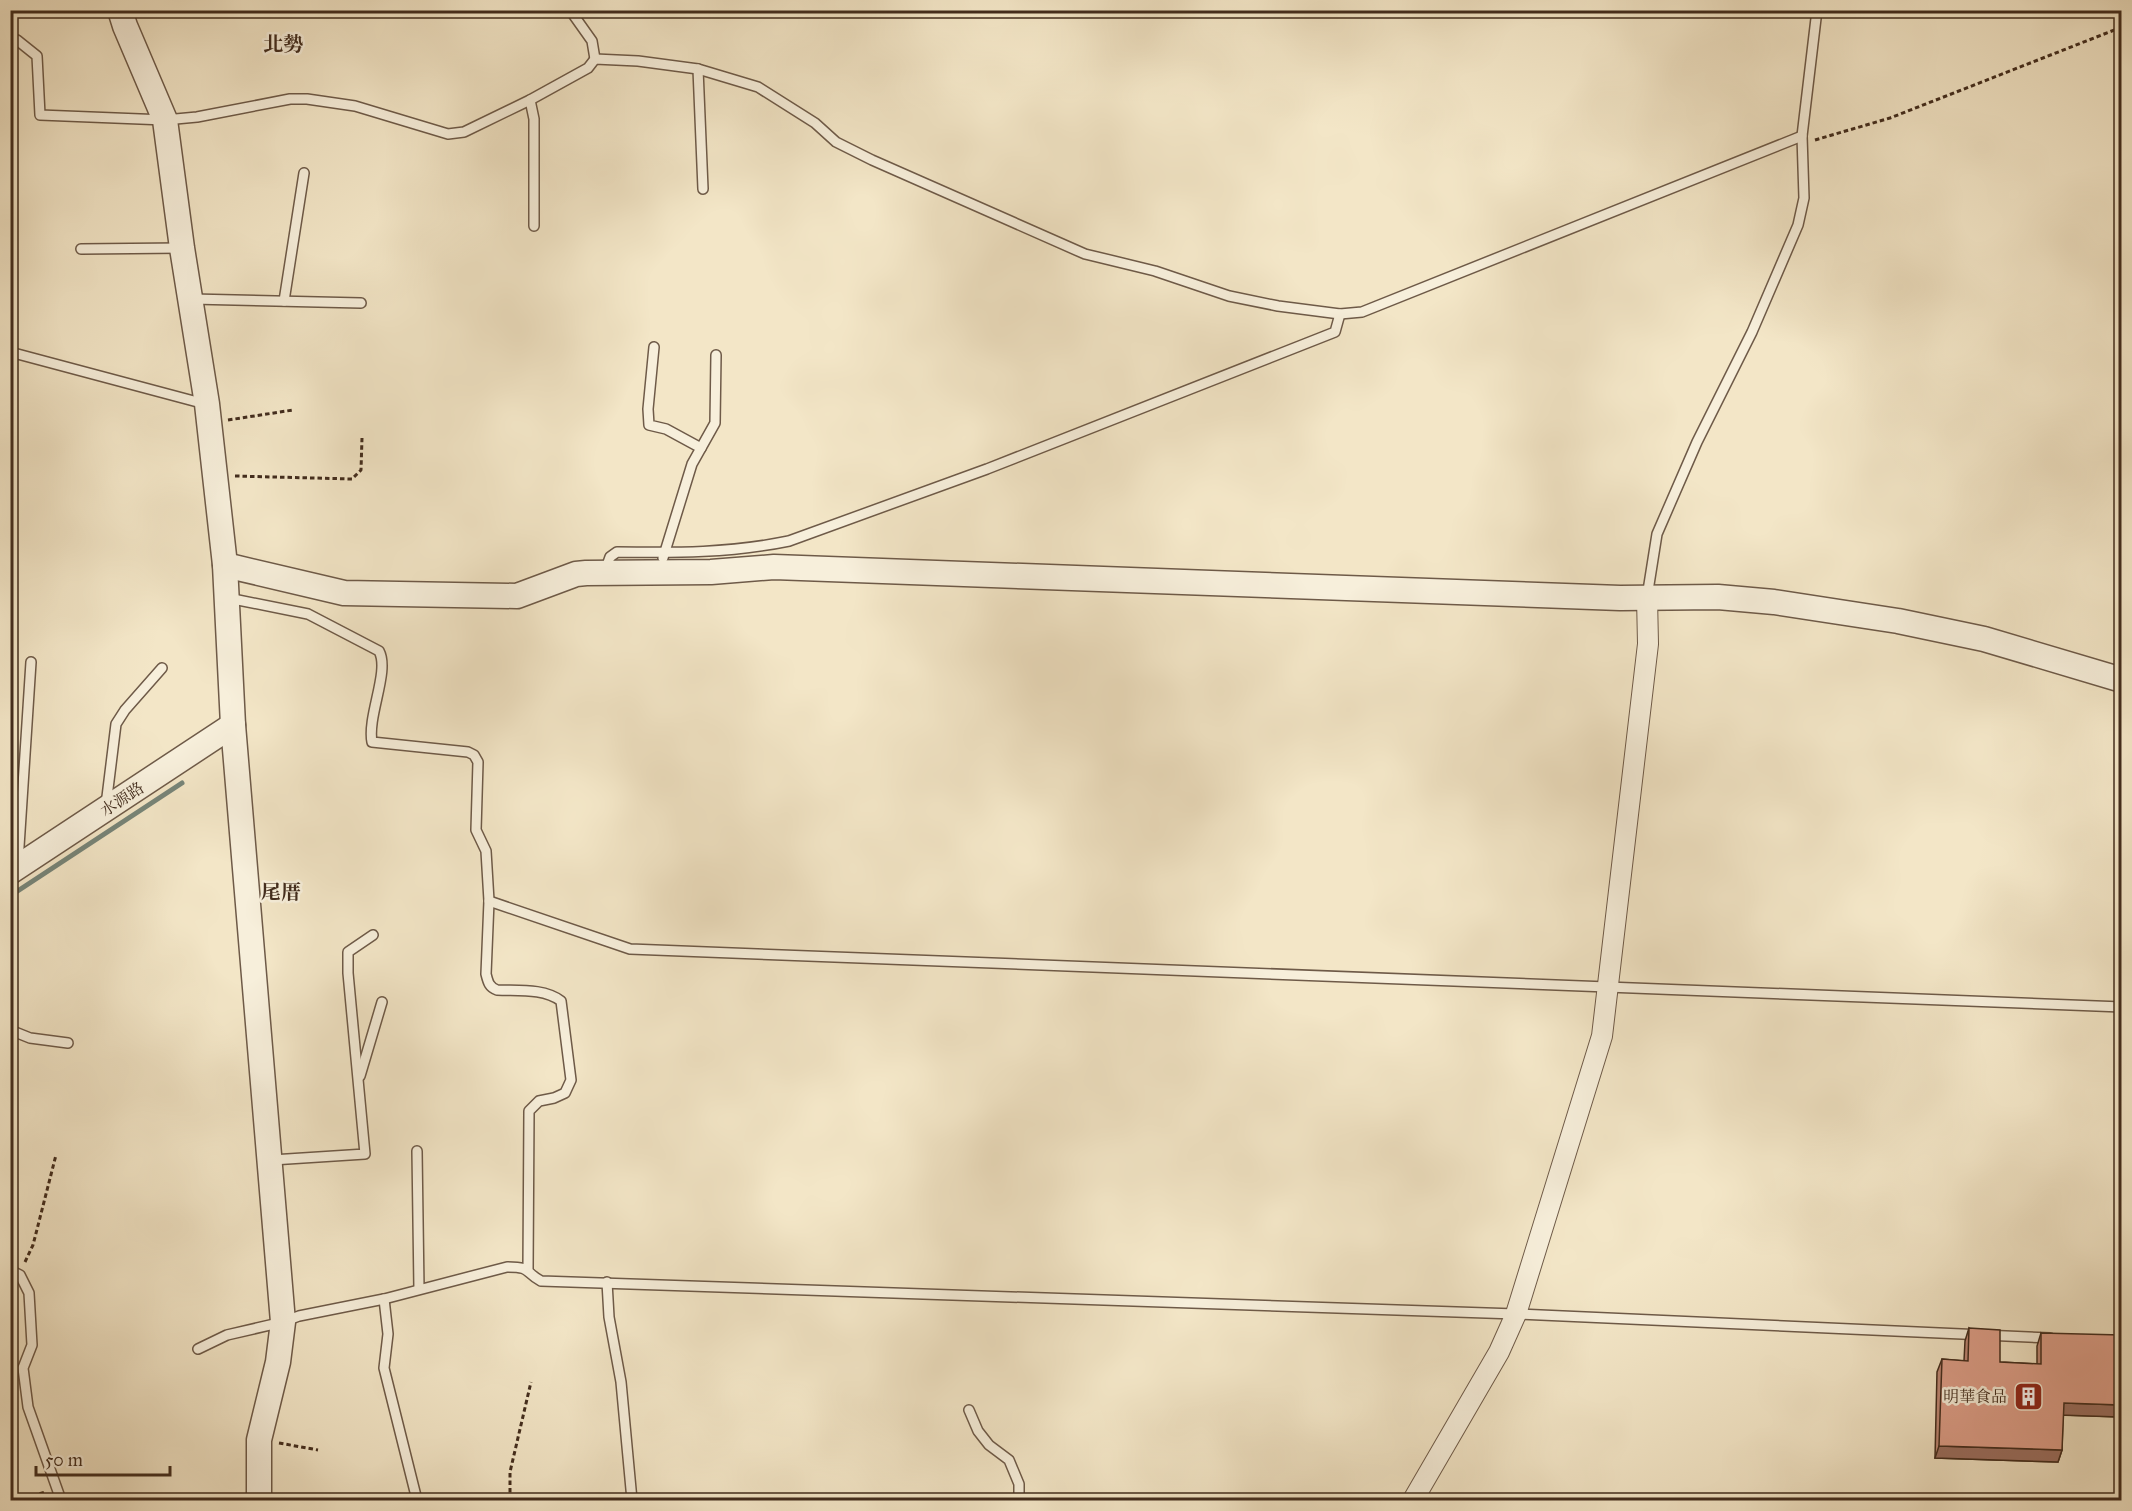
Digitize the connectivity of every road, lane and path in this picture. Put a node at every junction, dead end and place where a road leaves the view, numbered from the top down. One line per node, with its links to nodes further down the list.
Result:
1 (120, 10): 9 (street)
2 (570, 10): 6 (lane)
3 (1817, 10): 10 (lane)
4 (2121, 27): 10 (path)
5 (17, 40): 9 (lane)
6 (595, 59): 7 (lane); 8 (lane)
7 (698, 69): 12 (lane); 19 (lane)
8 (530, 100): 9 (lane); 13 (lane)
9 (165, 120): 14 (street)
10 (1802, 136): 19 (lane); 30 (lane)
11 (304, 173): 17 (lane)
12 (703, 189)
13 (534, 225)
14 (182, 248): 15 (lane); 16 (street)
15 (81, 249)
16 (190, 299): 17 (lane); 24 (street)
17 (284, 301): 18 (lane)
18 (361, 303)
19 (1340, 314): 28 (lane)
20 (654, 347): 26 (lane)
21 (10, 352): 24 (lane)
22 (716, 356): 26 (lane)
23 (293, 410): 24 (path)
24 (208, 414): 27 (street)
25 (362, 438): 27 (path)
26 (701, 448): 28 (lane)
27 (215, 475): 29 (street)
28 (663, 563): 29 (street); 30 (street)
29 (225, 565): 31 (street)
30 (1647, 597): 34 (street); 40 (street)
31 (227, 598): 35 (street); 38 (lane)
32 (31, 662): 37 (lane)
33 (162, 669): 36 (lane)
34 (2121, 680)
35 (233, 725): 36 (street, 水源路); 48 (street)
36 (105, 810): 37 (street, 水源路)
37 (14, 870)
38 (489, 901): 40 (lane); 49 (lane)
39 (373, 934): 45 (lane)
40 (1609, 989): 42 (lane); 55 (street)
41 (382, 1002): 45 (lane)
42 (2121, 1007)
43 (10, 1030): 44 (lane)
44 (68, 1043)
45 (358, 1082): 48 (lane)
46 (417, 1151): 53 (lane)
47 (56, 1155): 51 (path)
48 (269, 1160): 56 (street)
49 (528, 1269): 52 (lane); 53 (lane)
50 (10, 1270): 51 (lane)
51 (20, 1275): 63 (lane)
52 (607, 1282): 55 (lane); 69 (lane)
53 (419, 1289): 54 (lane)
54 (384, 1299): 56 (lane); 67 (lane)
55 (1516, 1314): 57 (lane); 71 (street)
56 (283, 1322): 58 (lane); 61 (street)
57 (2062, 1338)
58 (198, 1349)
59 (531, 1382): 68 (path)
60 (969, 1410): 70 (lane)
61 (259, 1440): 62 (path); 66 (street)
62 (318, 1450)
63 (56, 1488): 64 (path); 65 (lane)
64 (18, 1500)
65 (61, 1500)
66 (259, 1500)
67 (417, 1500)
68 (510, 1500)
69 (632, 1500)
70 (1019, 1500)
71 (1413, 1500)

